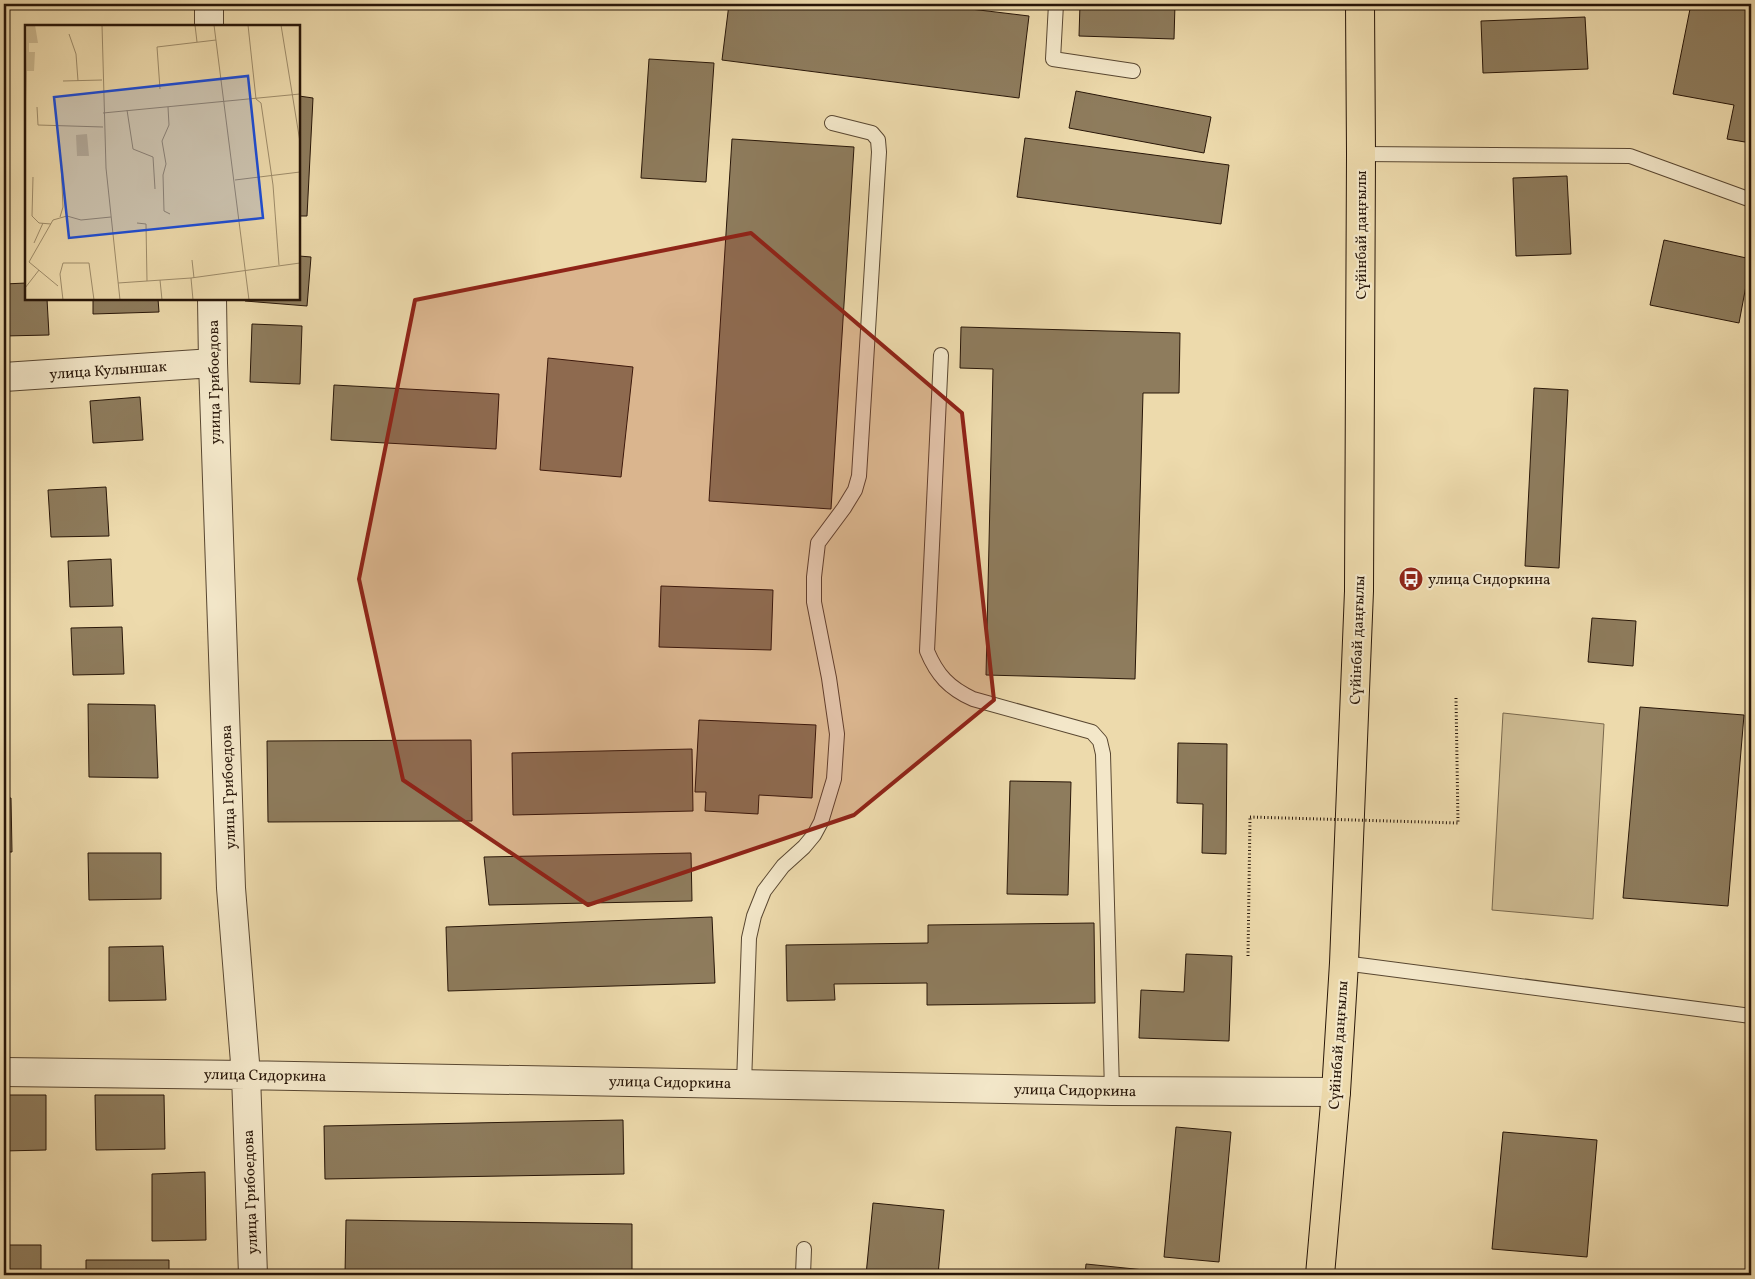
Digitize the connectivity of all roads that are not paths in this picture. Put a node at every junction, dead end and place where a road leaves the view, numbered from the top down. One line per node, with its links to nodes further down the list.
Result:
1 (209, 4): 4 (street)
2 (1056, 4): 5 (lane)
3 (1360, 4): 7 (main road, Сүйінбай даңғылы)
4 (209, 25)
5 (1133, 71)
6 (832, 123): 17 (lane)
7 (1361, 154): 8 (lane); 13 (main road, Сүйінбай даңғылы)
8 (1751, 200)
9 (212, 300): 11 (street, улица Грибоедова)
10 (941, 355): 18 (lane)
11 (213, 363): 12 (street, улица Кулыншак); 16 (street, улица Грибоедова)
12 (4, 378)
13 (1344, 962): 14 (lane); 19 (main road, Сүйінбай даңғылы)
14 (1751, 1016)
15 (4, 1072): 16 (street, улица Сидоркина)
16 (246, 1074): 17 (street, улица Сидоркина); 21 (street, улица Грибоедова)
17 (744, 1084): 18 (street, улица Сидоркина)
18 (1112, 1090): 19 (street, улица Сидоркина)
19 (1336, 1092): 23 (main road, Сүйінбай даңғылы)
20 (804, 1249): 22 (lane)
21 (253, 1275)
22 (803, 1275)
23 (1320, 1275)

